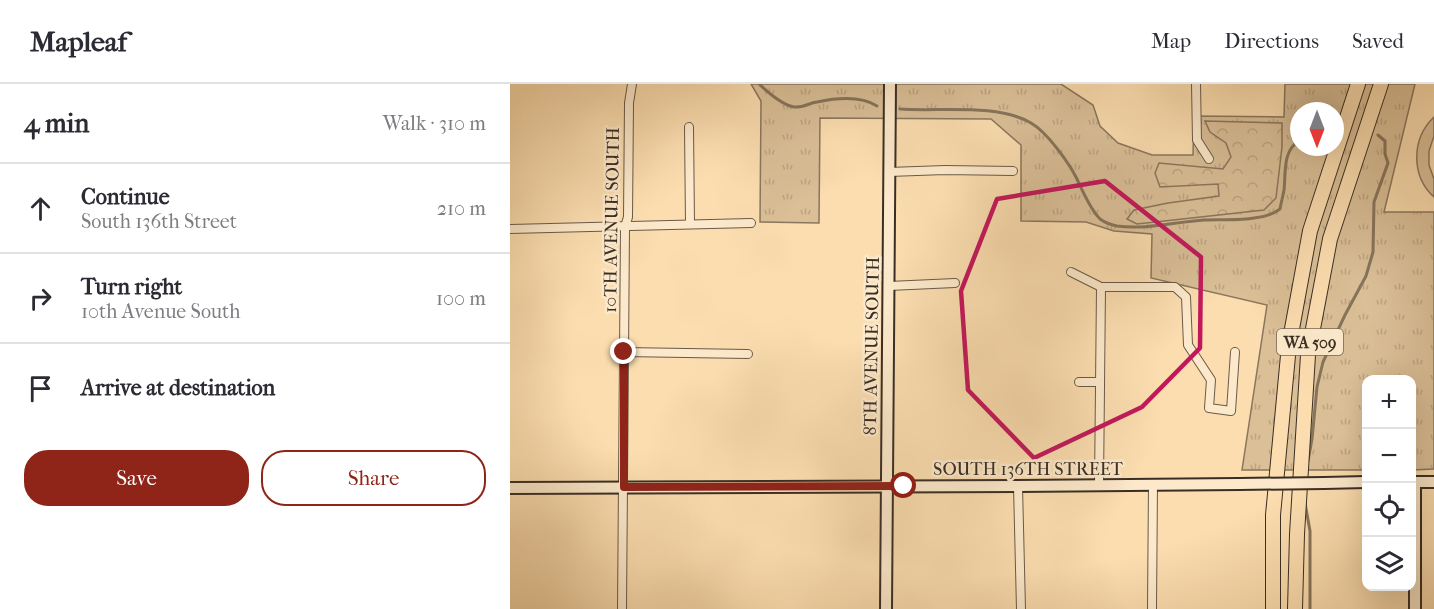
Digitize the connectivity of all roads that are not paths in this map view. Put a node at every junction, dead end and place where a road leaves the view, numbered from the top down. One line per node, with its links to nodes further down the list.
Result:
1 (632, 84): 12 (street, 10TH AVENUE SOUTH)
2 (890, 84): 9 (street, 8TH AVENUE SOUTH)
3 (1196, 84): 7 (street)
4 (1358, 84): 37 (highway, WA 509)
5 (1381, 84): 38 (highway, WA 509)
6 (689, 127): 11 (street)
7 (1209, 159)
8 (1013, 171): 9 (street)
9 (889, 172): 16 (street, 8TH AVENUE SOUTH)
10 (752, 223): 11 (street)
11 (690, 224): 12 (street)
12 (625, 227): 13 (street); 18 (street, 10TH AVENUE SOUTH)
13 (510, 230)
14 (1071, 272): 17 (street)
15 (955, 283): 16 (street)
16 (889, 286): 29 (street, 8TH AVENUE SOUTH)
17 (1101, 287): 19 (street); 22 (street)
18 (624, 352): 20 (street); 31 (street, 10TH AVENUE SOUTH)
19 (1235, 352)
20 (748, 354)
21 (1079, 382): 22 (street)
22 (1100, 382): 28 (street)
23 (1416, 482): 24 (street)
24 (1434, 482)
25 (1362, 483): 27 (street, SOUTH 136TH STREET, bridge)
26 (1413, 483): 39 (street)
27 (1153, 484): 28 (street, SOUTH 136TH STREET); 36 (street)
28 (1099, 485): 30 (street, SOUTH 136TH STREET)
29 (887, 486): 30 (street, SOUTH 136TH STREET); 31 (street, SOUTH 136TH STREET); 34 (street, 8TH AVENUE SOUTH)
30 (1018, 486): 35 (street)
31 (624, 487): 32 (street, SOUTH 136TH STREET); 33 (street, 10TH AVENUE SOUTH)
32 (510, 488)
33 (622, 609)
34 (886, 609)
35 (1021, 609)
36 (1152, 609)
37 (1273, 609)
38 (1295, 609)
39 (1415, 609)

